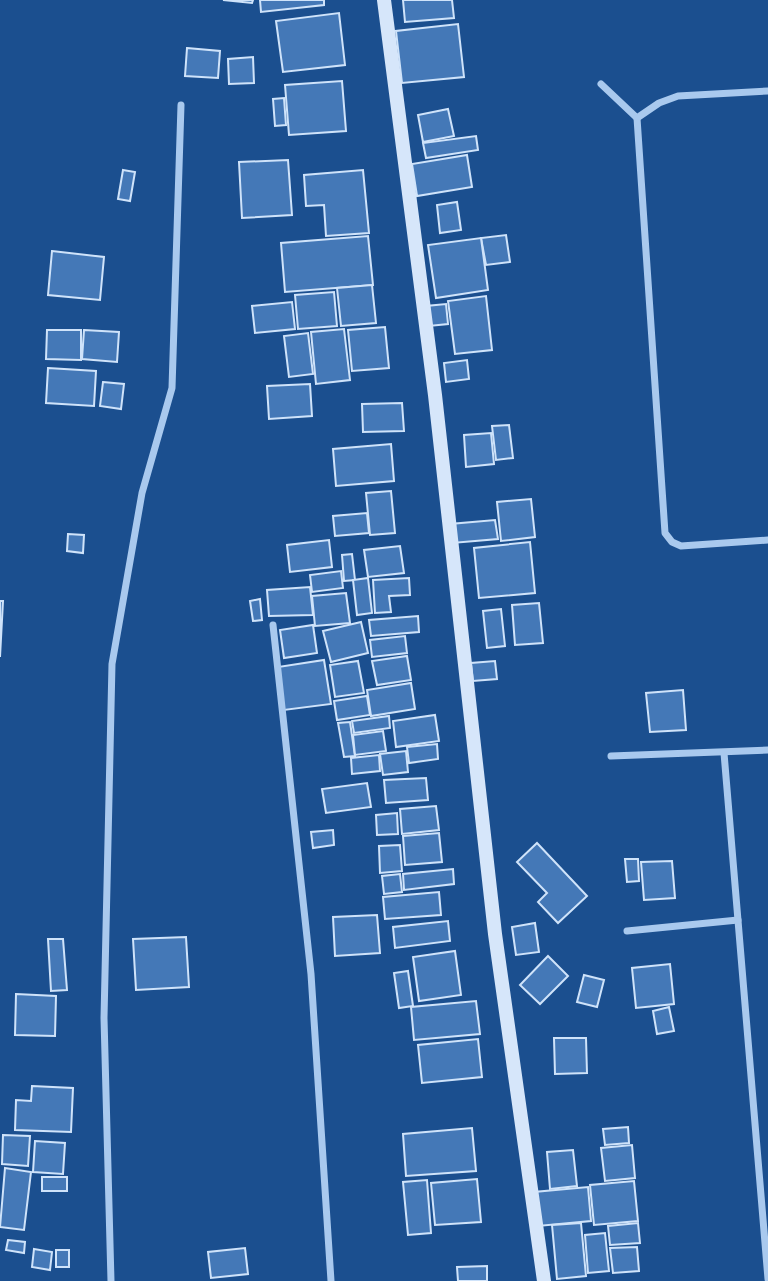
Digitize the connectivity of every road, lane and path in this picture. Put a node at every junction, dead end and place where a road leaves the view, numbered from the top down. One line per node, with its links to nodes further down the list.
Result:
1 (384, 0): 16 (main road)
2 (601, 84): 5 (street)
3 (768, 92): 5 (street)
4 (181, 105): 14 (street)
5 (637, 118): 6 (street)
6 (768, 540)
7 (273, 625): 15 (street)
8 (768, 750): 9 (street)
9 (724, 753): 10 (street); 11 (street)
10 (611, 756)
11 (738, 920): 12 (street); 13 (street)
12 (627, 931)
13 (768, 1279)
14 (111, 1281)
15 (331, 1281)
16 (544, 1281)

